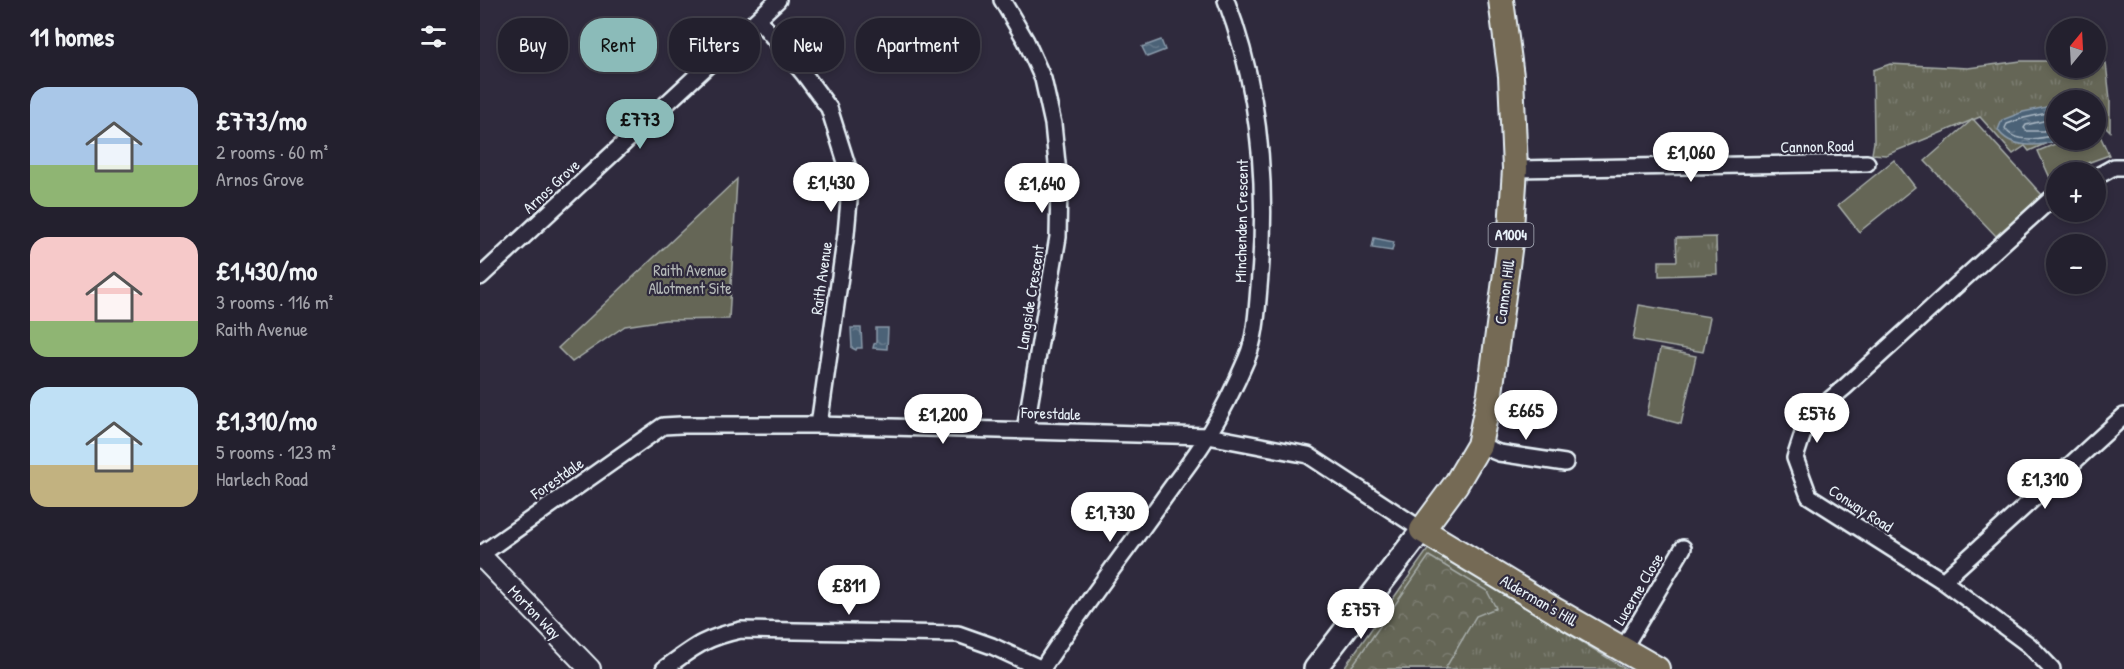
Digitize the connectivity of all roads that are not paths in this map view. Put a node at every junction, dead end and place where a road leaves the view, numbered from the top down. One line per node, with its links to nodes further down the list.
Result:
1 (778, 0): 5 (street, Arnos Grove)
2 (1002, 0): 16 (street, Langside Crescent)
3 (1226, 0): 17 (street, Minchenden Crescent)
4 (1501, 0): 10 (main road, Cannon Hill / A1004)
5 (758, 18)
6 (760, 21): 15 (street, Raith Avenue)
7 (700, 72): 13 (street, Arnos Grove)
8 (1867, 163): 10 (street, Cannon Road)
9 (2124, 167): 11 (street)
10 (1515, 169): 18 (main road, Cannon Hill / A1004)
11 (2106, 171)
12 (2046, 204): 23 (street, Conway Road)
13 (480, 277)
14 (2124, 416): 23 (street)
15 (819, 425): 16 (street, Forestdale); 22 (street, Forestdale)
16 (1025, 430): 17 (street, Forestdale)
17 (1208, 436): 20 (street, Forestdale); 27 (street, Minchenden Crescent)
18 (1479, 445): 19 (street); 20 (main road, Cannon Hill / A1004)
19 (1565, 463)
20 (1422, 530): 24 (main road, Alderman's Hill); 28 (main road)
21 (1683, 548): 24 (street, Lucerne Close)
22 (480, 555): 25 (street, Morton Way)
23 (1943, 581): 30 (street, Conway Road)
24 (1623, 649): 29 (main road, Alderman's Hill)
25 (590, 669)
26 (664, 669): 27 (street)
27 (1042, 669)
28 (1315, 669)
29 (1657, 669)
30 (2052, 669)

